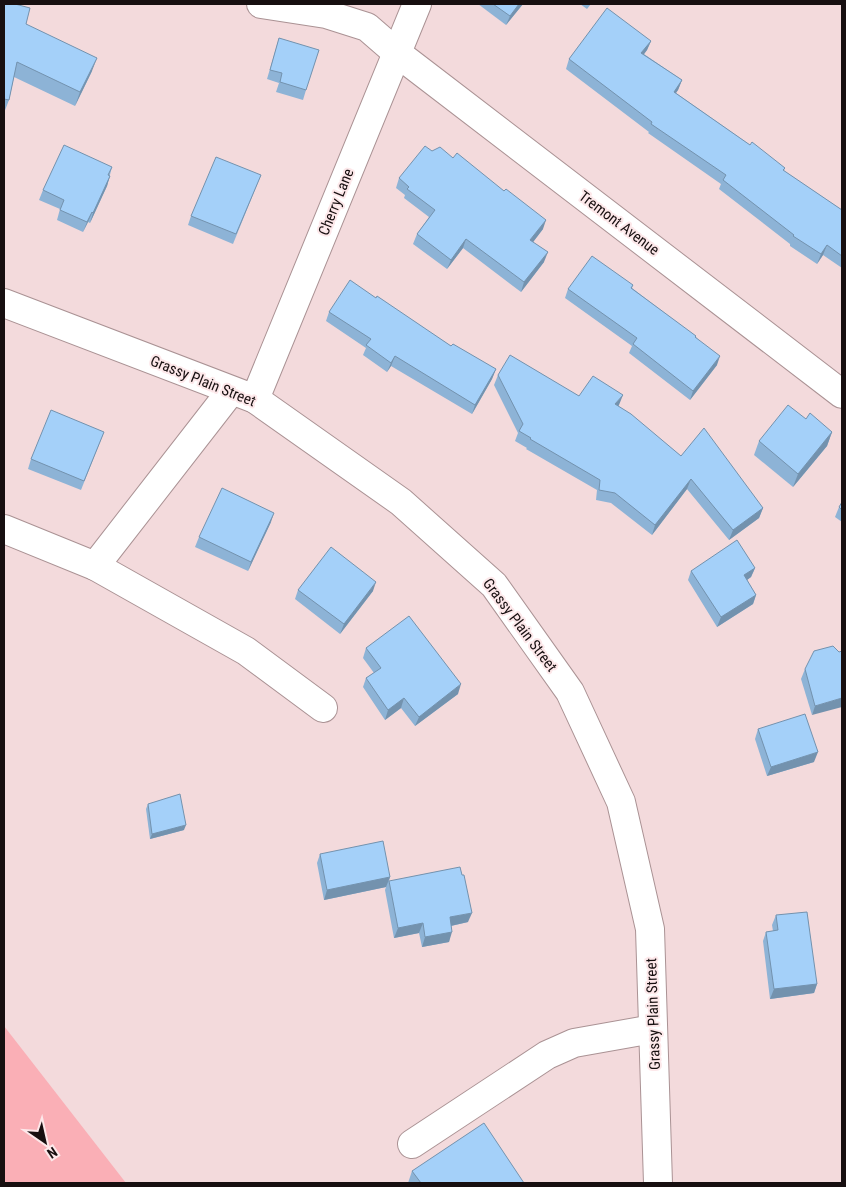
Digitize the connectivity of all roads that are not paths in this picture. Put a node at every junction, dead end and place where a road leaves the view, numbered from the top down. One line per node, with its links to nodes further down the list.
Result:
1 (261, 4): 3 (main road, Tremont Avenue)
2 (417, 4): 3 (main road, Cherry Lane)
3 (397, 53): 5 (main road, Tremont Avenue); 6 (main road, Cherry Lane)
4 (4, 302): 6 (main road, Grassy Plain Street)
5 (842, 394)
6 (243, 395): 8 (main road, Cherry Lane); 10 (main road, Grassy Plain Street)
7 (4, 530): 8 (main road)
8 (95, 566): 9 (main road)
9 (323, 708)
10 (653, 1029): 11 (main road); 12 (main road, Grassy Plain Street)
11 (412, 1144)
12 (658, 1183)

